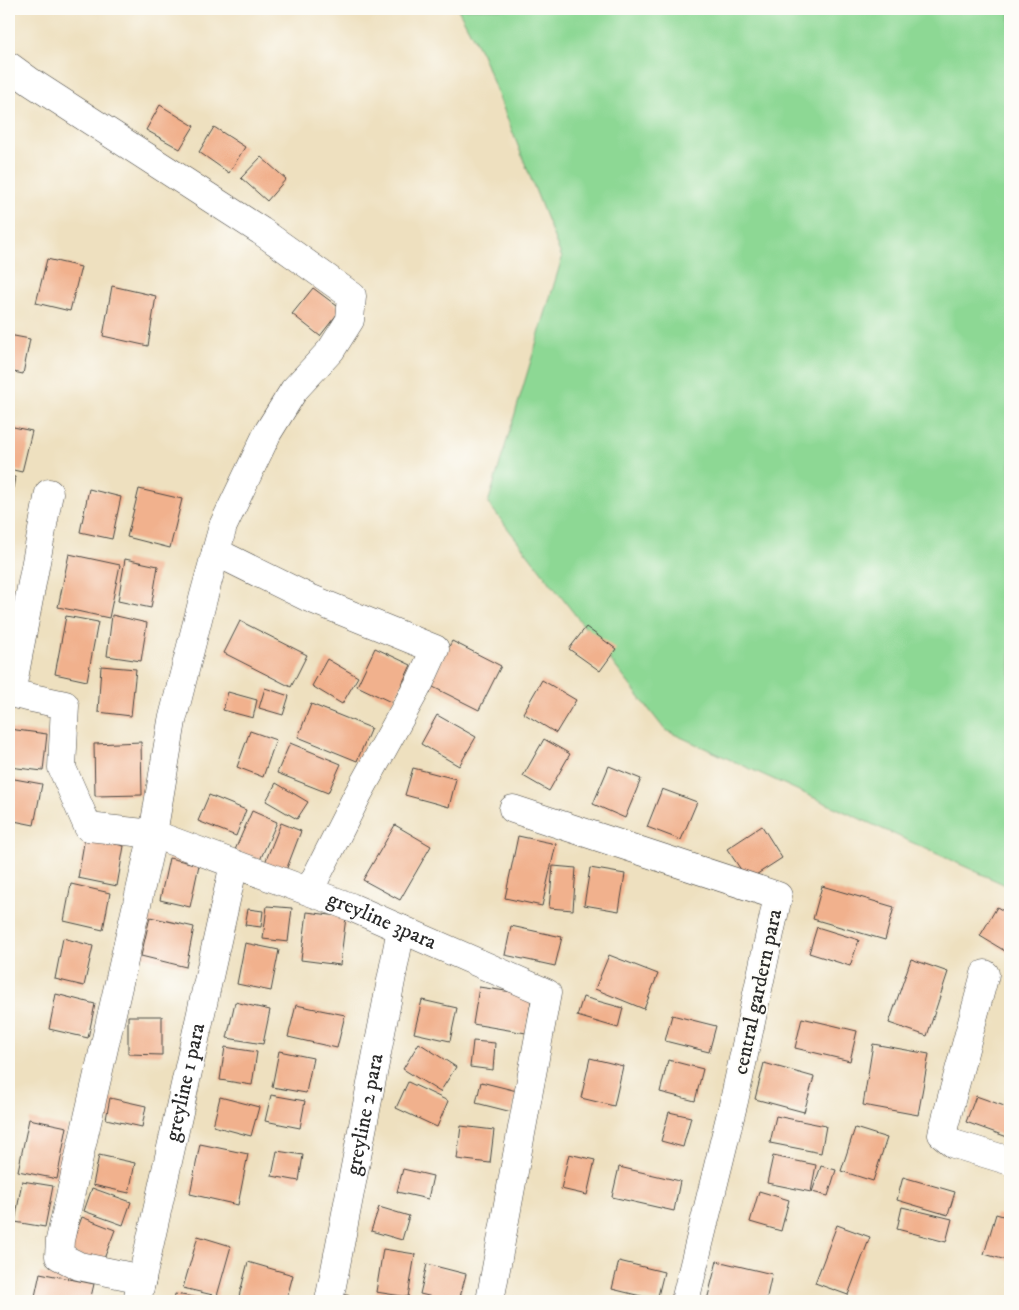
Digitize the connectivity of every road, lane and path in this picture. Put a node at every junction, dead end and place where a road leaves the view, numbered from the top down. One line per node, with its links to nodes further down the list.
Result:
1 (9, 66): 3 (street)
2 (49, 493): 4 (street)
3 (216, 552): 6 (street); 8 (street)
4 (10, 693): 6 (street, greyline 3para)
5 (513, 809): 15 (street, central gardern para)
6 (153, 834): 7 (street, greyline 3para); 12 (street)
7 (234, 864): 8 (street, greyline 3para); 12 (street, greyline 1 para)
8 (309, 891): 9 (street, greyline 3para)
9 (401, 928): 13 (street, greyline 2 para); 14 (street, greyline 3para)
10 (985, 974): 11 (street)
11 (1010, 1161)
12 (140, 1290)
13 (329, 1301)
14 (490, 1301)
15 (685, 1301)

